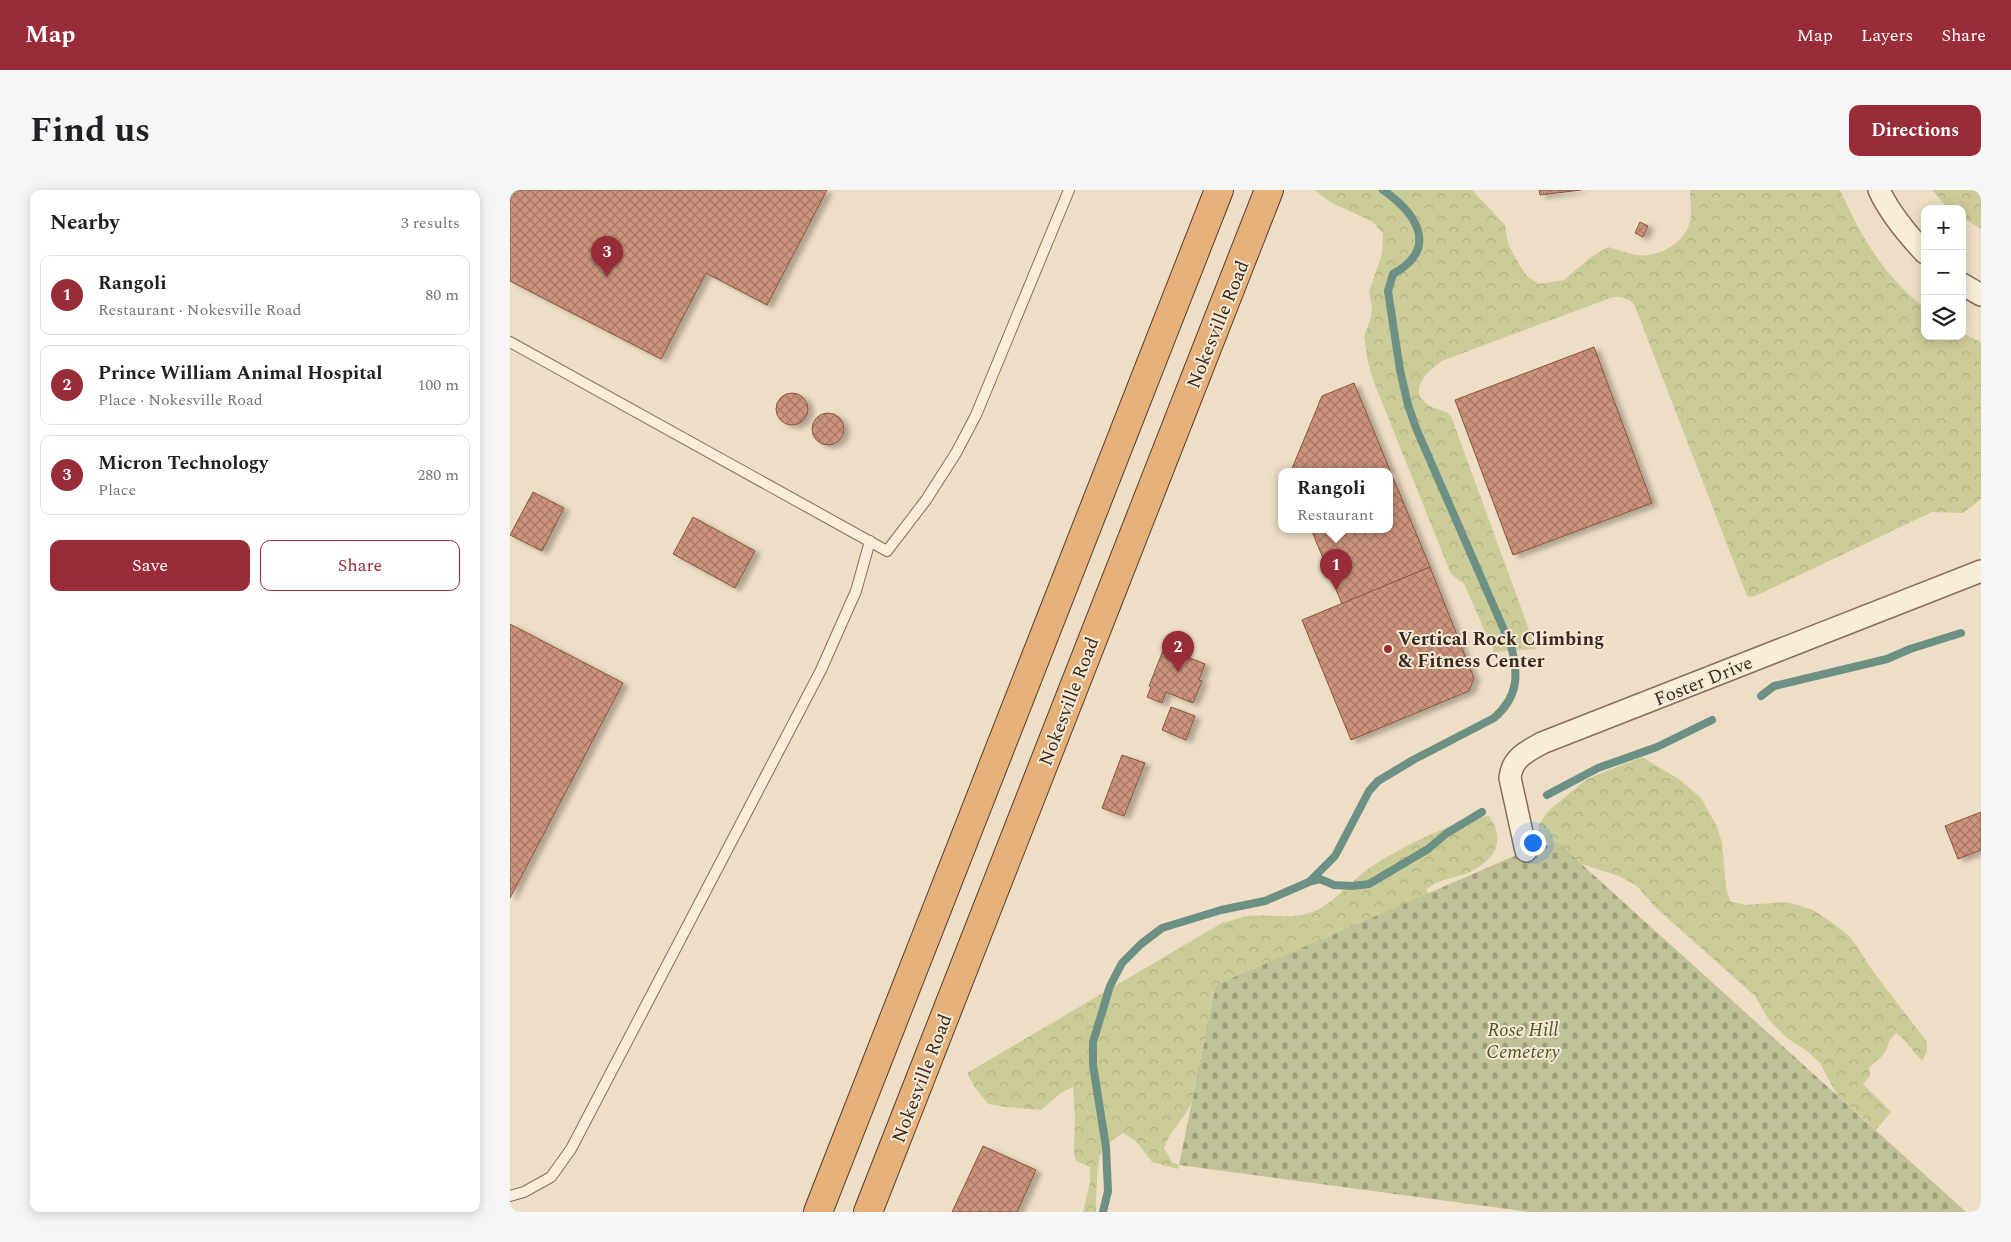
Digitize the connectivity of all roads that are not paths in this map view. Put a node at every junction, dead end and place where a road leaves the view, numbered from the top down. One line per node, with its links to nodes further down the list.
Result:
1 (1069, 190): 9 (lane)
2 (1219, 190): 13 (highway)
3 (1269, 190): 14 (highway, Nokesville Road)
4 (1879, 190): 5 (street)
5 (1922, 250)
6 (1966, 286): 7 (street)
7 (1981, 295)
8 (510, 342): 9 (lane)
9 (870, 541): 12 (lane)
10 (1981, 571): 11 (street, Foster Drive)
11 (1526, 851)
12 (510, 1196)
13 (818, 1212)
14 (868, 1212)

